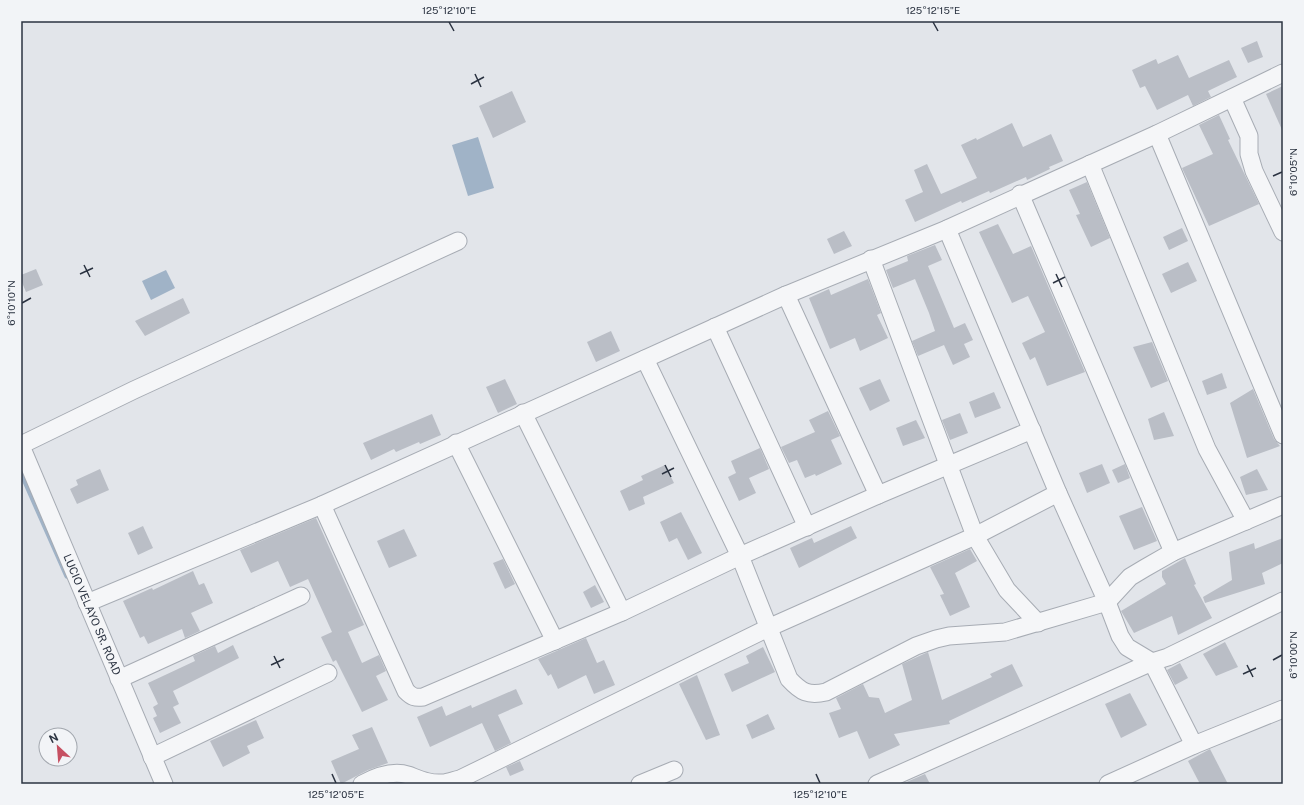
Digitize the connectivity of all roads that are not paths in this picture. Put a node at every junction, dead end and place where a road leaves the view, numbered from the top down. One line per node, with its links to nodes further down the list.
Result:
1 (1283, 73): 2 (street)
2 (1232, 98): 3 (street); 7 (street)
3 (1157, 134): 4 (street); 15 (street)
4 (1090, 164): 5 (street); 23 (street)
5 (1020, 194): 6 (street); 26 (street)
6 (947, 229): 9 (street); 14 (street)
7 (1283, 232)
8 (458, 241): 17 (street)
9 (871, 259): 10 (street); 18 (street)
10 (786, 295): 11 (street); 20 (street)
11 (716, 327): 12 (street); 24 (street)
12 (645, 359): 13 (street); 27 (street)
13 (523, 414): 16 (street); 32 (street)
14 (1032, 430): 18 (street); 19 (street)
15 (1283, 435)
16 (456, 444): 21 (street); 35 (street)
17 (21, 445): 31 (street, LUCIO VELAYO SR. ROAD)
18 (947, 466): 20 (street); 25 (street)
19 (1058, 493): 25 (street); 29 (street)
20 (878, 494): 24 (street)
21 (322, 505): 31 (street); 35 (street)
22 (1283, 506): 23 (street)
23 (1246, 521): 26 (street)
24 (807, 527): 27 (street)
25 (975, 536): 33 (street); 34 (street)
26 (1173, 552): 29 (street)
27 (740, 556): 32 (street); 34 (street)
28 (301, 596): 38 (street)
29 (1107, 602): 33 (street); 36 (street)
30 (1283, 603): 36 (street)
31 (88, 604): 38 (street, LUCIO VELAYO SR. ROAD)
32 (622, 612): 35 (street)
33 (1038, 623): 34 (street)
34 (768, 628): 43 (street)
35 (555, 641)
36 (1152, 662): 40 (street); 47 (street)
37 (328, 673): 41 (street)
38 (120, 679): 41 (street, LUCIO VELAYO SR. ROAD)
39 (1283, 709): 40 (street)
40 (1194, 745): 48 (street)
41 (152, 757): 44 (street, LUCIO VELAYO SR. ROAD)
42 (674, 770): 46 (street)
43 (427, 783): 45 (street)
44 (164, 784)
45 (362, 784)
46 (640, 784)
47 (877, 784)
48 (1108, 784)

